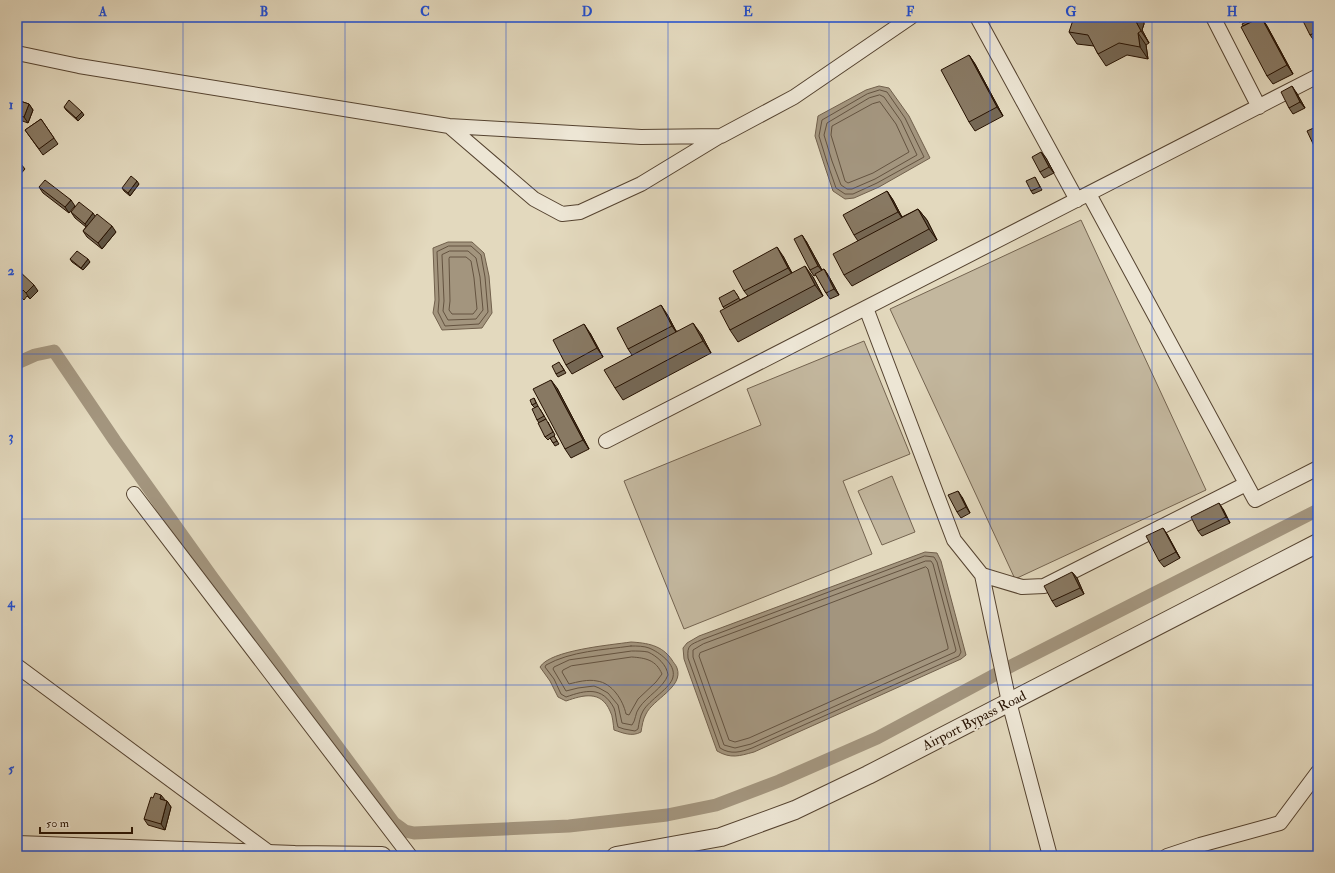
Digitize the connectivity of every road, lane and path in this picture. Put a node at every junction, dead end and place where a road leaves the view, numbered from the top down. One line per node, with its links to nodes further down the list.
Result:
1 (911, 17): 8 (street)
2 (977, 17): 9 (street)
3 (1213, 17): 6 (street)
4 (17, 53): 7 (street)
5 (1318, 76): 6 (street)
6 (1259, 107): 9 (street)
7 (449, 126): 8 (street); 8 (street)
8 (721, 136)
9 (1083, 197): 10 (street); 13 (street)
10 (866, 308): 11 (street); 16 (street)
11 (606, 441)
12 (1318, 468): 13 (street)
13 (1246, 484): 16 (street)
14 (134, 494): 23 (street)
15 (1318, 542): 18 (street, Airport Bypass Road)
16 (982, 575): 18 (street)
17 (17, 666): 21 (street)
18 (1009, 702): 24 (street, Airport Bypass Road); 25 (street)
19 (1318, 772): 26 (street)
20 (17, 845): 21 (street)
21 (271, 854): 22 (street)
22 (382, 856)
23 (410, 856)
24 (616, 856)
25 (1050, 856)
26 (1167, 856)

